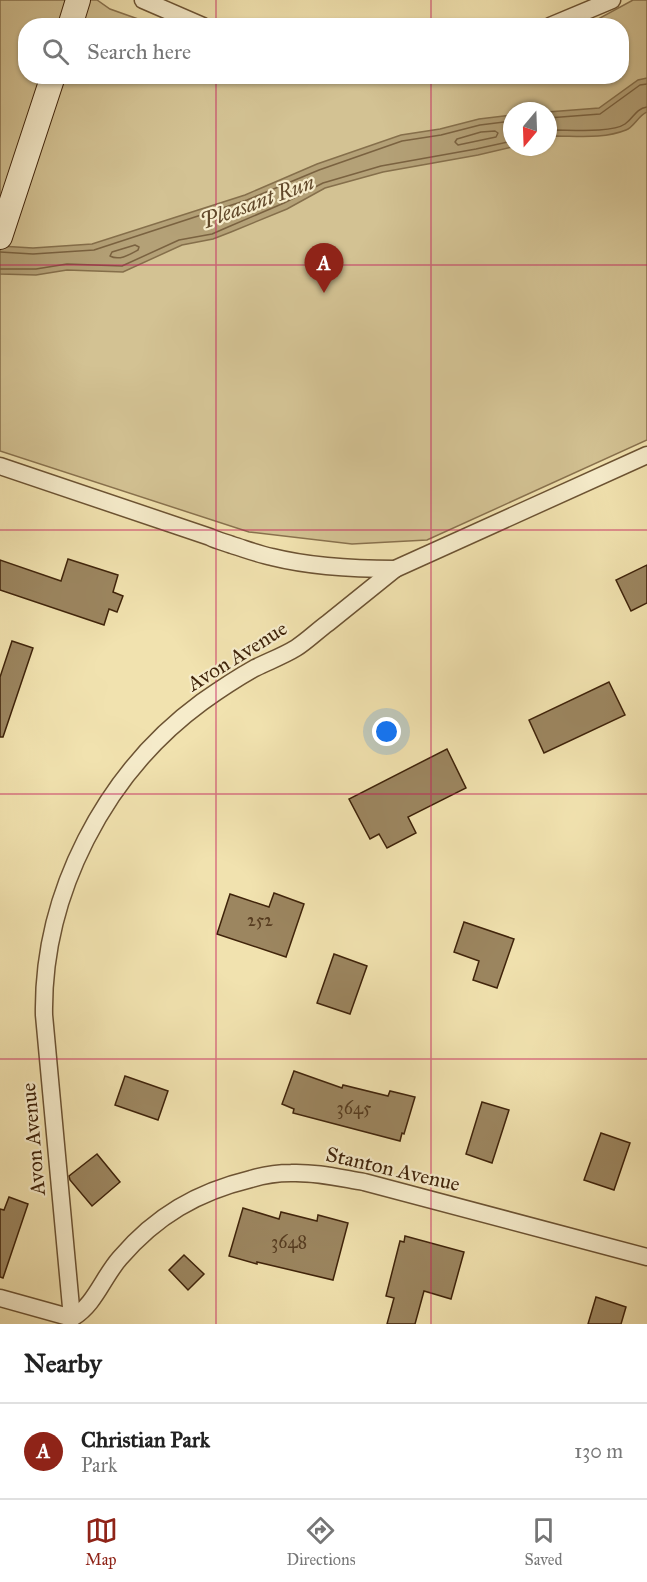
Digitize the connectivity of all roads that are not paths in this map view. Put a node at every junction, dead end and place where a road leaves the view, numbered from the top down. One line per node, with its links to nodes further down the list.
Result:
1 (78, 0): 4 (main road)
2 (143, 0): 5 (street)
3 (612, 0): 6 (street)
4 (72, 18)
5 (185, 18)
6 (569, 18)
7 (50, 84): 8 (main road)
8 (0, 237)
9 (647, 455): 11 (street)
10 (0, 466): 11 (street)
11 (395, 569): 14 (street, Avon Avenue)
12 (647, 1257): 14 (street, Stanton Avenue)
13 (0, 1298): 14 (street)
14 (72, 1318)

